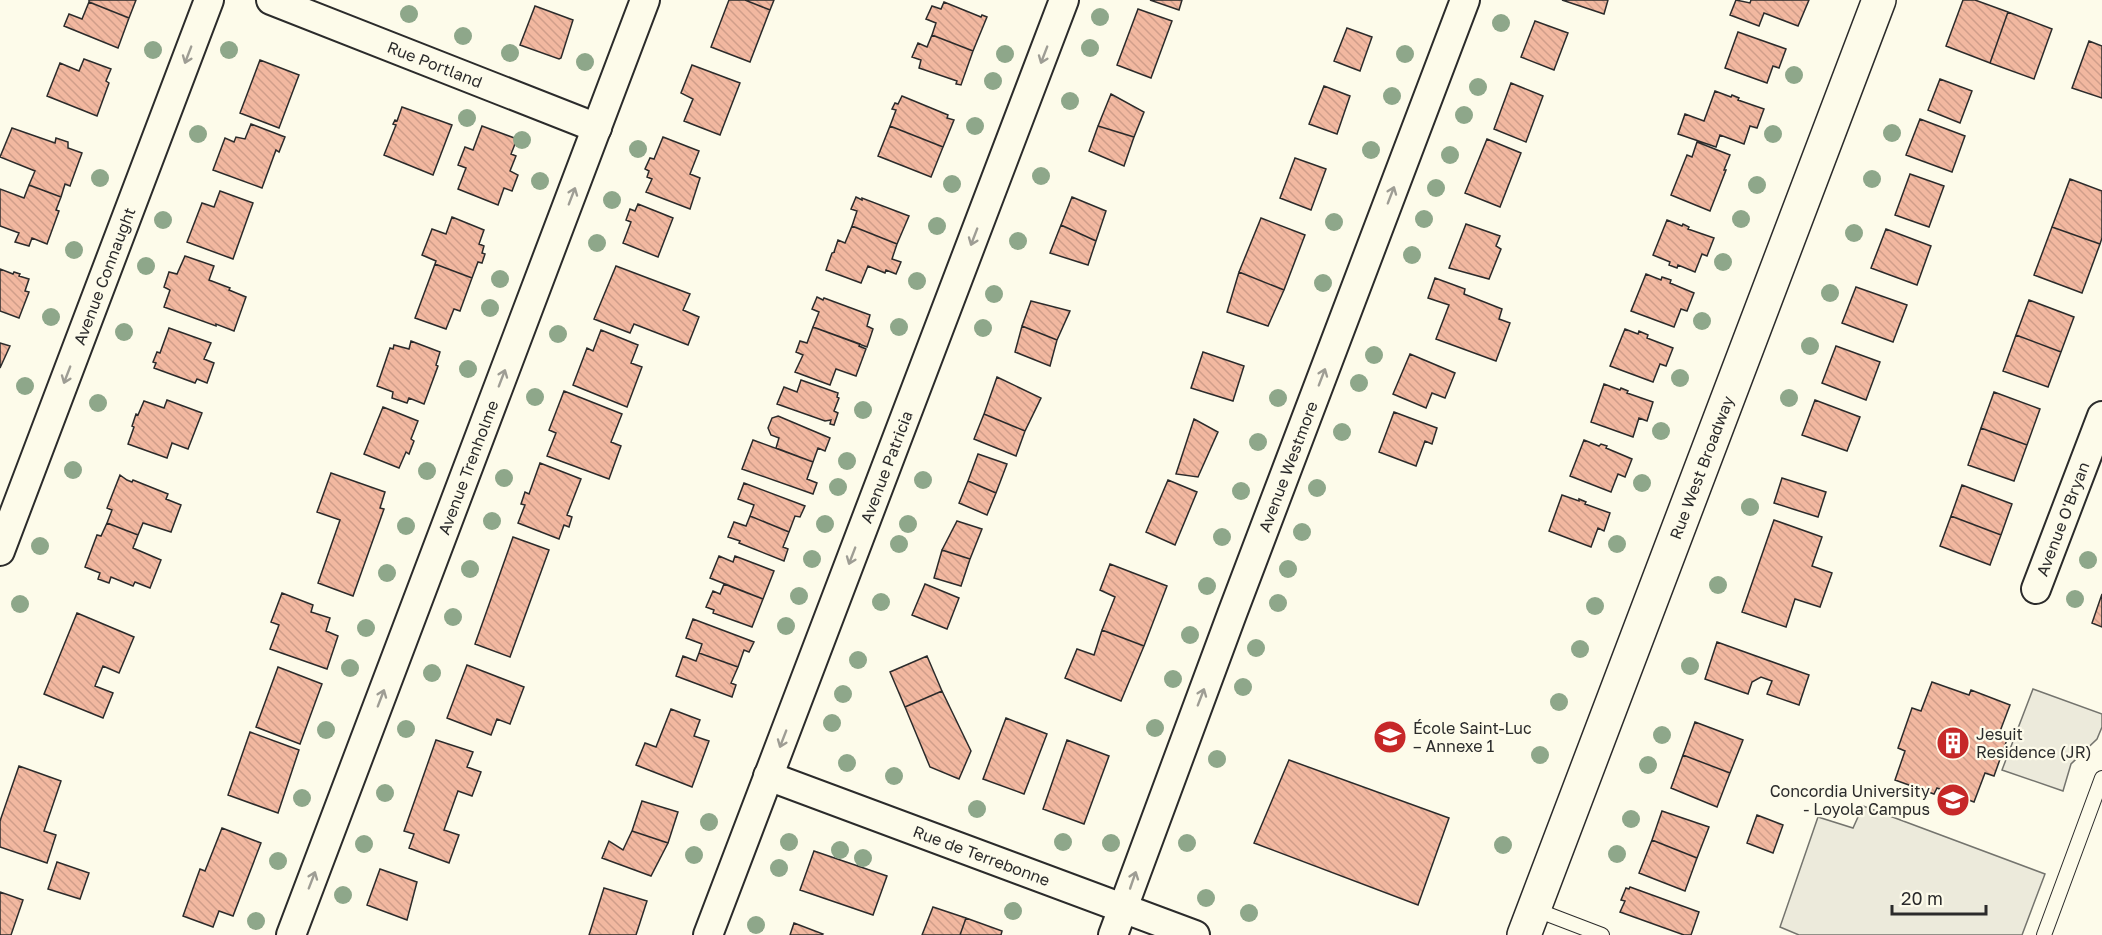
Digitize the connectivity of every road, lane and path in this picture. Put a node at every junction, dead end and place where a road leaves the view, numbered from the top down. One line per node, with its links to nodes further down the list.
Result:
1 (209, 0): 9 (street, Avenue Connaught, one-way to 9)
2 (270, 0): 7 (street, Rue Portland)
3 (645, 0): 7 (street, Avenue Trenholme)
4 (1064, 0): 11 (street, Avenue Patricia, one-way to 11)
5 (1466, 0): 13 (street, Avenue Westmore, one-way to 5)
6 (1879, 0): 14 (street, Rue West Broadway)
7 (597, 128): 15 (street, Avenue Trenholme, one-way to 7)
8 (2102, 416): 10 (street, Avenue O'Bryan)
9 (0, 551)
10 (2036, 589)
11 (768, 776): 13 (street, Rue de Terrebonne); 16 (street, Avenue Patricia)
12 (2102, 778): 20 (lane)
13 (1123, 908): 17 (street, Avenue Westmore); 18 (street, Rue de Terrebonne)
14 (1529, 922): 19 (lane)
15 (291, 935)
16 (708, 935)
17 (1113, 935)
18 (1195, 935)
19 (1602, 935)
20 (2044, 935)

